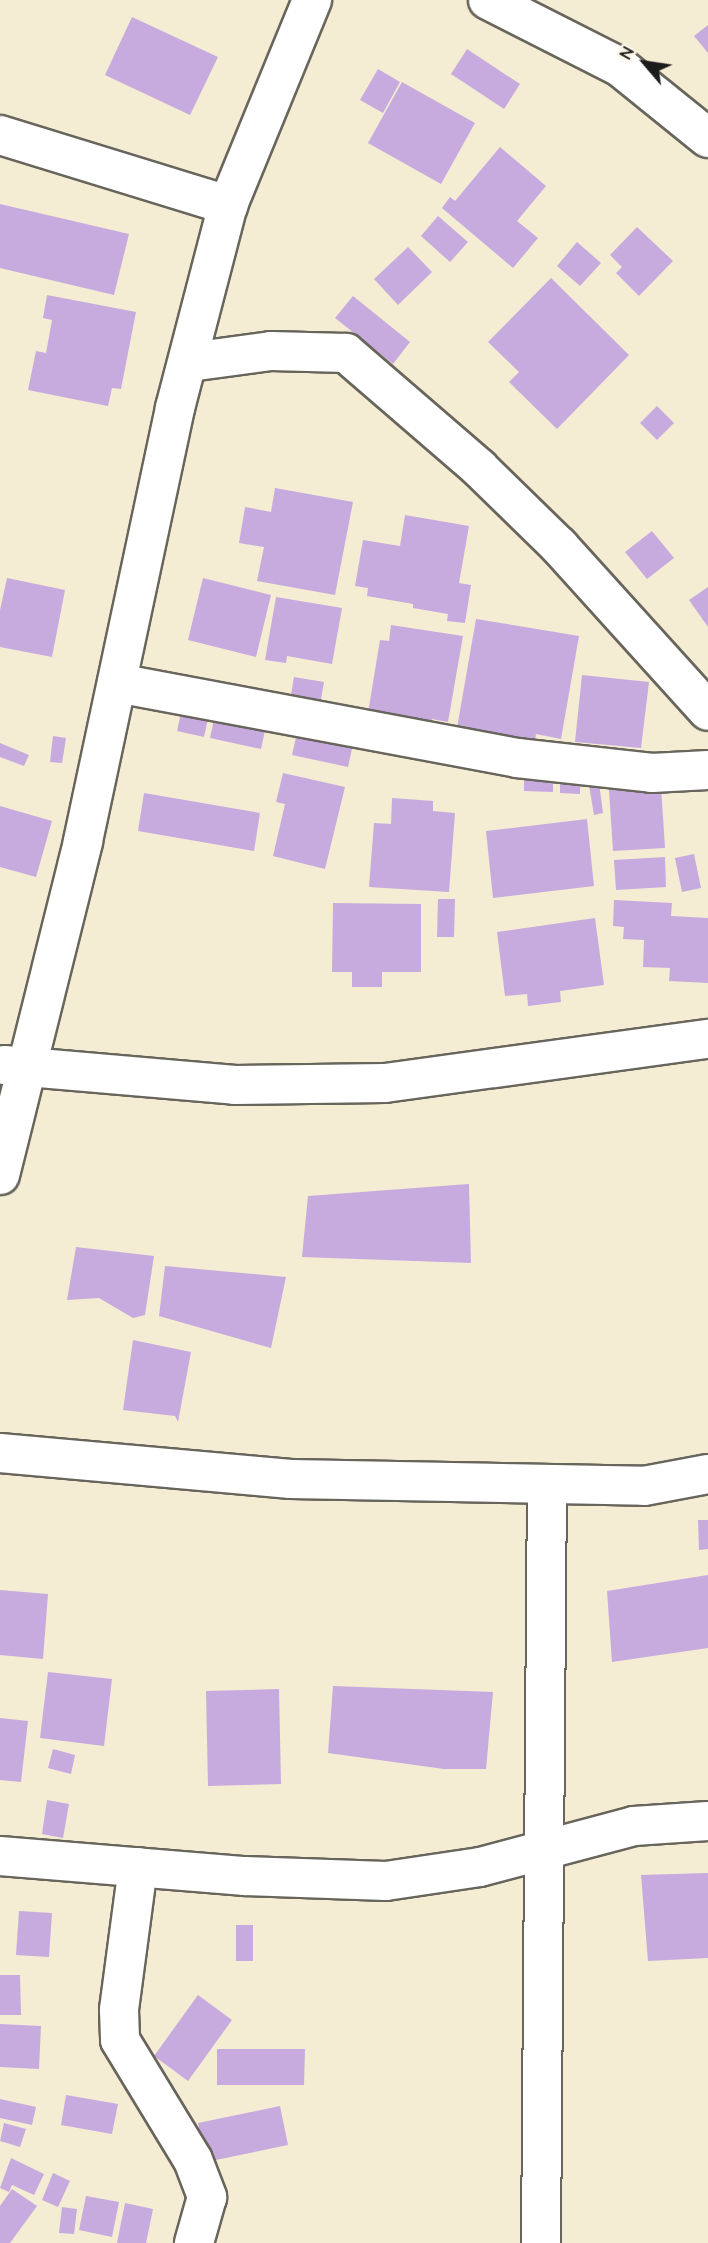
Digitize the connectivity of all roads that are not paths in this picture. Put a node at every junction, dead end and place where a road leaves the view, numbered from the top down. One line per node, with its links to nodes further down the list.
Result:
1 (312, 0): 5 (street)
2 (488, 0): 4 (street)
3 (0, 135): 5 (street)
4 (708, 138)
5 (228, 205): 6 (street)
6 (190, 362): 7 (street); 8 (street)
7 (117, 683): 9 (street); 11 (street)
8 (708, 711)
9 (708, 770)
10 (708, 1039): 11 (street)
11 (13, 1066): 12 (street)
12 (0, 1175)
13 (0, 1453): 15 (street)
14 (708, 1474): 15 (street)
15 (547, 1484): 17 (street)
16 (708, 1821): 17 (street)
17 (548, 1847): 19 (street); 21 (street)
18 (0, 1856): 19 (street)
19 (138, 1867): 20 (street)
20 (194, 2243)
21 (541, 2243)

